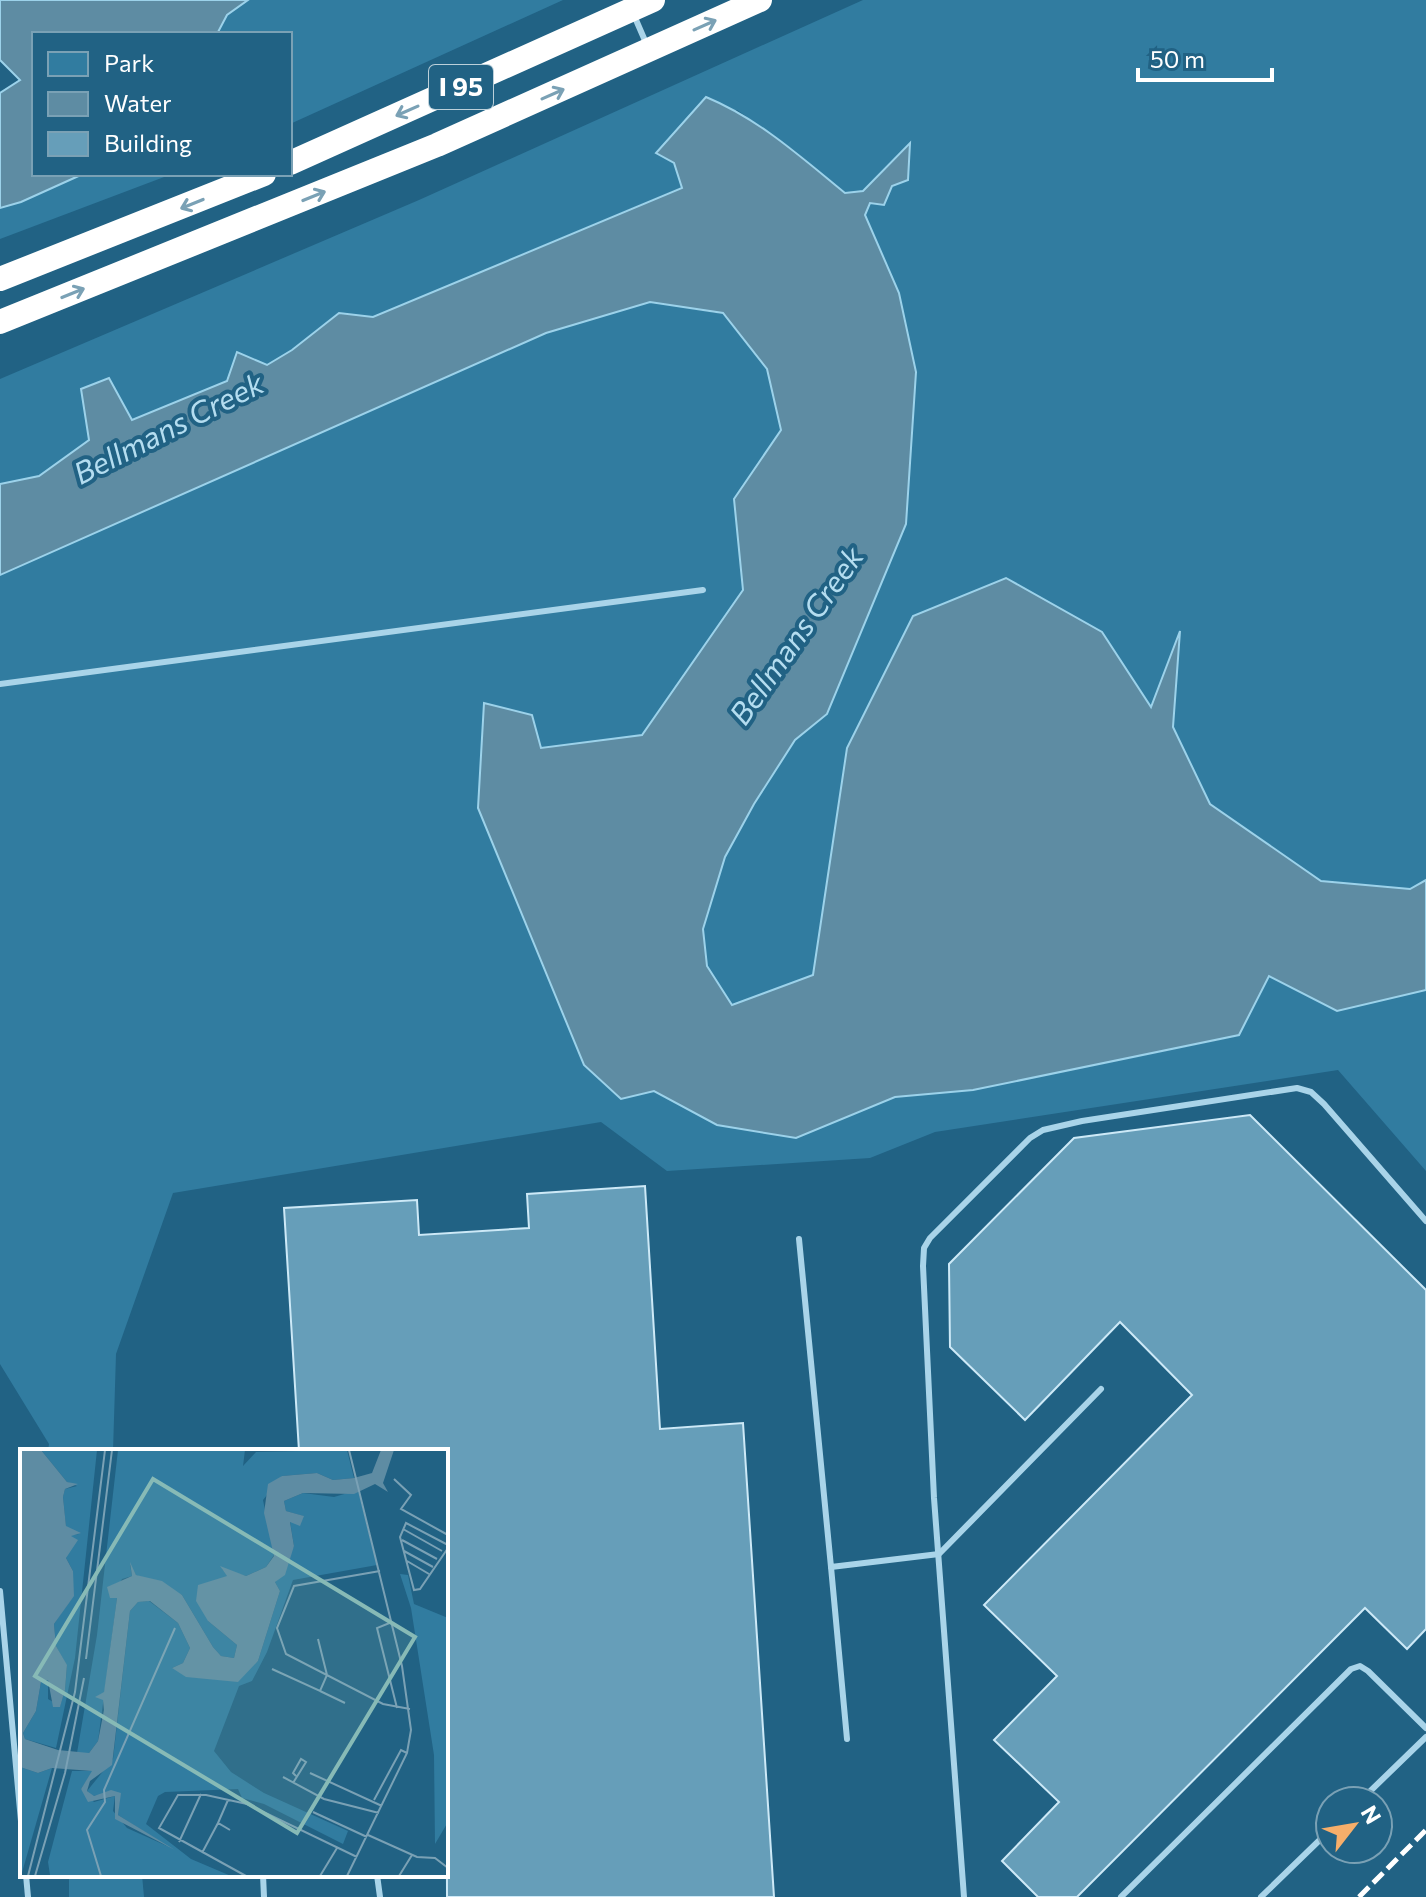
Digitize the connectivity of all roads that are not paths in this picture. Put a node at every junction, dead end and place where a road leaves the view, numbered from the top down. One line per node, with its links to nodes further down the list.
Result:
1 (760, 0): 3 (highway, I 95, one-way to 1)
2 (642, 5): 3 (lane); 4 (highway, I 95, one-way to 4)
3 (649, 50): 7 (highway, I 95, one-way to 3)
4 (292, 162)
5 (259, 176): 6 (highway, one-way to 6)
6 (0, 279)
7 (0, 322)
8 (703, 590): 9 (lane)
9 (0, 684)
10 (1426, 1221): 13 (lane)
11 (799, 1239): 14 (lane)
12 (1101, 1389): 13 (lane)
13 (939, 1554): 14 (lane); 28 (lane)
14 (831, 1567): 18 (lane)
15 (0, 1591): 20 (lane)
16 (1426, 1728): 29 (lane)
17 (1426, 1737): 19 (lane)
18 (847, 1739)
19 (1376, 1785)
20 (20, 1810)
21 (1314, 1846): 30 (lane)
22 (26, 1877): 25 (lane)
23 (263, 1877): 26 (lane)
24 (377, 1877): 27 (lane)
25 (28, 1897)
26 (264, 1897)
27 (380, 1897)
28 (964, 1897)
29 (1121, 1897)
30 (1261, 1897)

